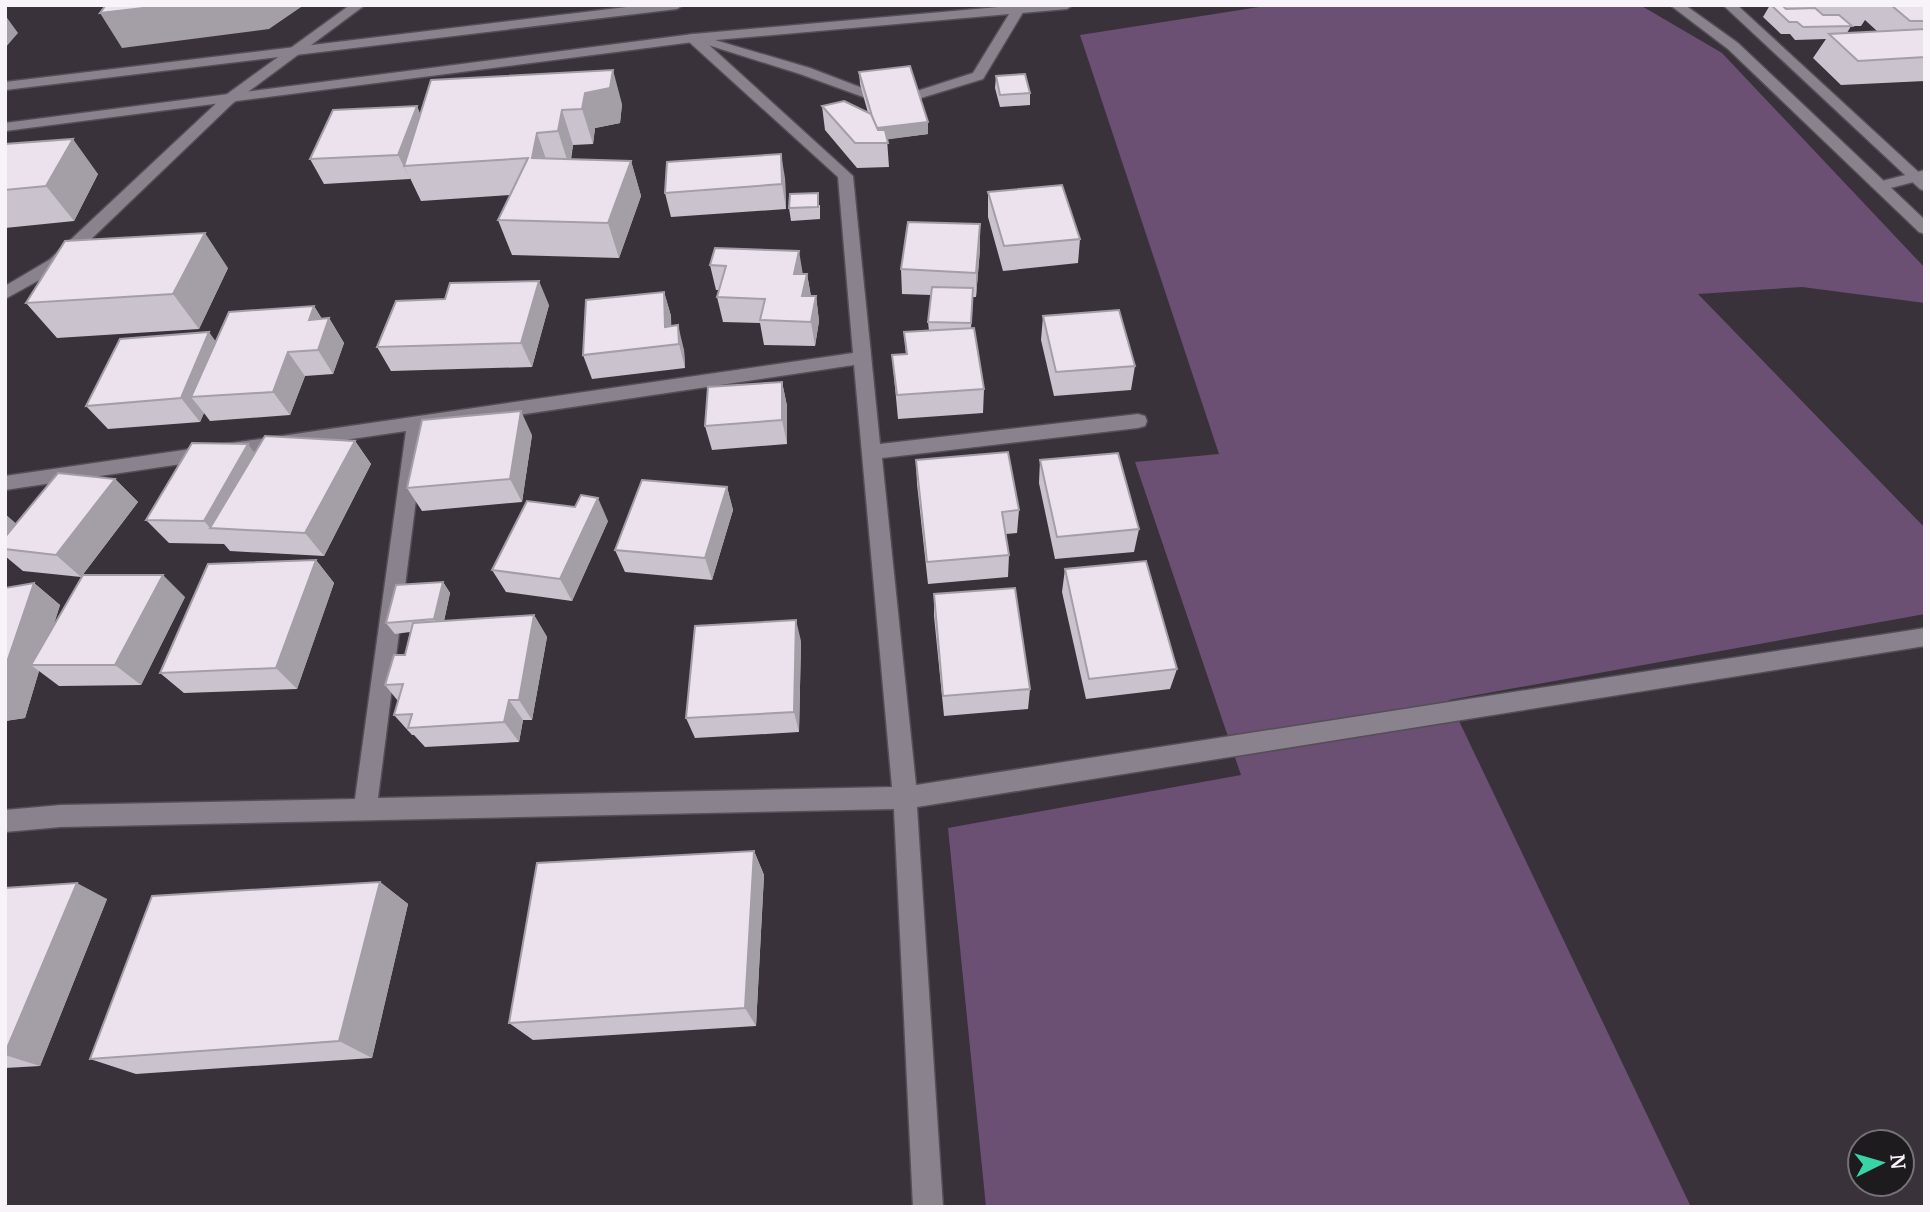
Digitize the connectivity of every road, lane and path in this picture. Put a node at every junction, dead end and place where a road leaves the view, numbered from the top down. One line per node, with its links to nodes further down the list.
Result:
1 (359, 5): 8 (street)
2 (677, 5): 8 (street)
3 (1067, 5): 6 (street)
4 (1676, 5): 13 (street)
5 (1730, 5): 12 (street)
6 (1019, 9): 7 (street); 7 (street)
7 (693, 38): 10 (street); 16 (street)
8 (297, 51): 9 (street); 10 (street)
9 (5, 86)
10 (228, 100): 11 (street); 15 (street)
11 (5, 127)
12 (1921, 179): 13 (street)
13 (1880, 186): 14 (street)
14 (1925, 229)
15 (5, 294)
16 (863, 358): 18 (street); 19 (street)
17 (1138, 421): 19 (street)
18 (416, 423): 20 (street); 23 (street)
19 (872, 452): 22 (street)
20 (5, 483)
21 (1925, 637): 22 (street)
22 (905, 798): 23 (street); 25 (street)
23 (365, 810): 24 (street)
24 (5, 821)
25 (928, 1207)

